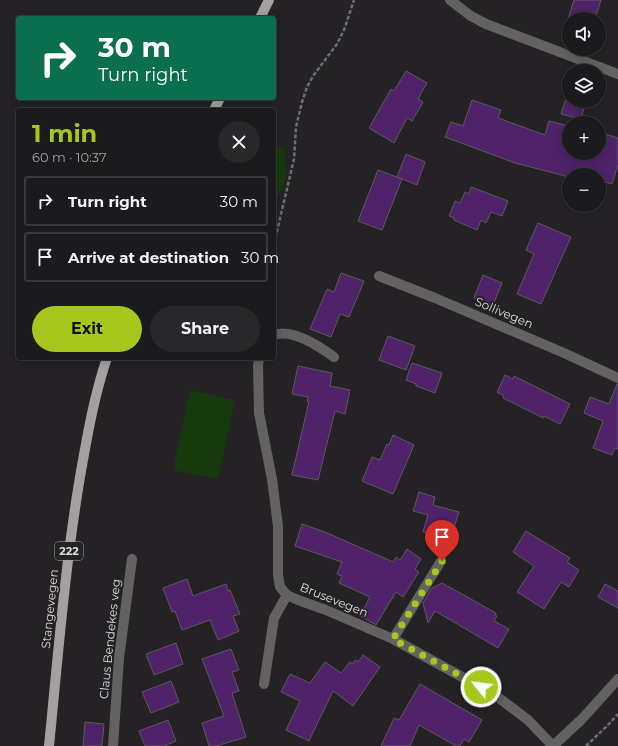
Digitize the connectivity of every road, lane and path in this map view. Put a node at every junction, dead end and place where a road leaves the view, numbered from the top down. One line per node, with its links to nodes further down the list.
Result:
1 (269, 0): 4 (main road)
2 (354, 0): 6 (path)
3 (450, 0): 5 (street)
4 (261, 16)
5 (618, 74)
6 (276, 236)
7 (379, 276): 12 (street, Sollivegen)
8 (276, 333): 9 (street)
9 (334, 357)
10 (106, 360): 20 (main road, Stangevegen / 222)
11 (259, 360): 15 (street, Brusevegen)
12 (618, 378)
13 (132, 558): 21 (street, Claus Bendekes veg)
14 (442, 561): 16 (street)
15 (287, 595): 16 (street, Brusevegen); 18 (street)
16 (393, 639): 22 (street, Brusevegen)
17 (618, 679): 22 (street)
18 (264, 684)
19 (618, 714): 23 (path)
20 (49, 746)
21 (113, 746)
22 (553, 746)
23 (586, 746)

